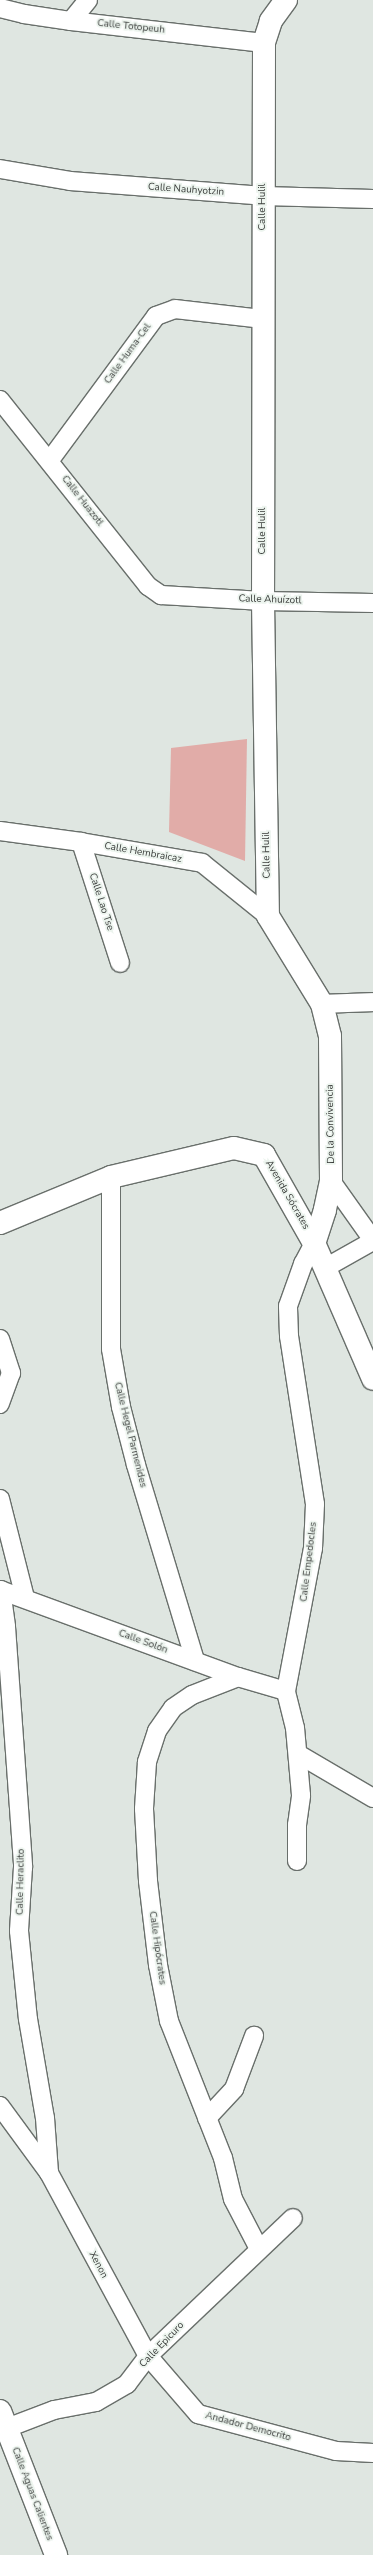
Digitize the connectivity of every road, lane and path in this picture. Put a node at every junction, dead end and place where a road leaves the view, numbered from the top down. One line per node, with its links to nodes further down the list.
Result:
1 (88, 0): 4 (street)
2 (286, 0): 5 (street, Calle Hulil)
3 (0, 8): 4 (street, Calle Totopeuh)
4 (71, 21): 5 (street, Calle Totopeuh)
5 (264, 42): 7 (street, Calle Hulil)
6 (0, 169): 7 (street, Calle Nauhyotzin)
7 (264, 196): 8 (street, Calle Nauhyotzin); 9 (street, Calle Hulil)
8 (373, 198)
9 (263, 319): 11 (street, Calle Huma-Cel); 13 (street, Calle Hulil)
10 (0, 400): 11 (street, Calle Huazotl)
11 (50, 460): 12 (street, Calle Huazotl)
12 (168, 596): 13 (street, Calle Ahuízotl)
13 (263, 601): 14 (street, Calle Ahuízotl); 17 (street, Calle Hulil)
14 (373, 603)
15 (0, 831): 16 (street, Calle Hembraicaz)
16 (81, 842): 17 (street, Calle Hembraicaz); 18 (street, Calle Lao Tse)
17 (268, 916): 20 (street)
18 (120, 963)
19 (373, 1002): 20 (street)
20 (322, 1004): 22 (street, De la Convivencia)
21 (111, 1177): 23 (street, Avenida Sócrates); 25 (street, Avenida Sócrates); 33 (street, Calle Hegel Parmenides)
22 (331, 1181): 24 (street); 25 (street, De la Convivencia)
23 (0, 1223)
24 (373, 1240): 26 (street)
25 (314, 1242): 26 (street, Avenida Sócrates); 35 (street, Calle Empedocles)
26 (325, 1268): 28 (street, Avenida Sócrates)
27 (0, 1339): 29 (street)
28 (373, 1379)
29 (0, 1404)
30 (0, 1499): 32 (street)
31 (1, 1590): 32 (street, Calle Solón); 42 (street, Calle Heraclito)
32 (25, 1598): 33 (street, Calle Solón)
33 (195, 1661): 34 (street, Calle Solón)
34 (238, 1677): 35 (street, Calle Solón); 41 (street, Calle Hipócrates)
35 (286, 1691): 36 (street, Calle Empedocles)
36 (298, 1754): 37 (street); 38 (street, Calle Empedocles)
37 (373, 1798)
38 (297, 1861)
39 (254, 2036): 41 (street)
40 (0, 2106): 42 (street, Xenon)
41 (207, 2118): 44 (street, Calle Hipócrates)
42 (49, 2173): 45 (street, Xenon)
43 (293, 2218): 44 (street, Calle Epicuro)
44 (259, 2249): 45 (street, Calle Epicuro)
45 (148, 2356): 46 (street, Calle Epicuro); 47 (street, Andador Democrito)
46 (3, 2420): 48 (street, Calle Aguas Calientes)
47 (373, 2453)
48 (56, 2555)

